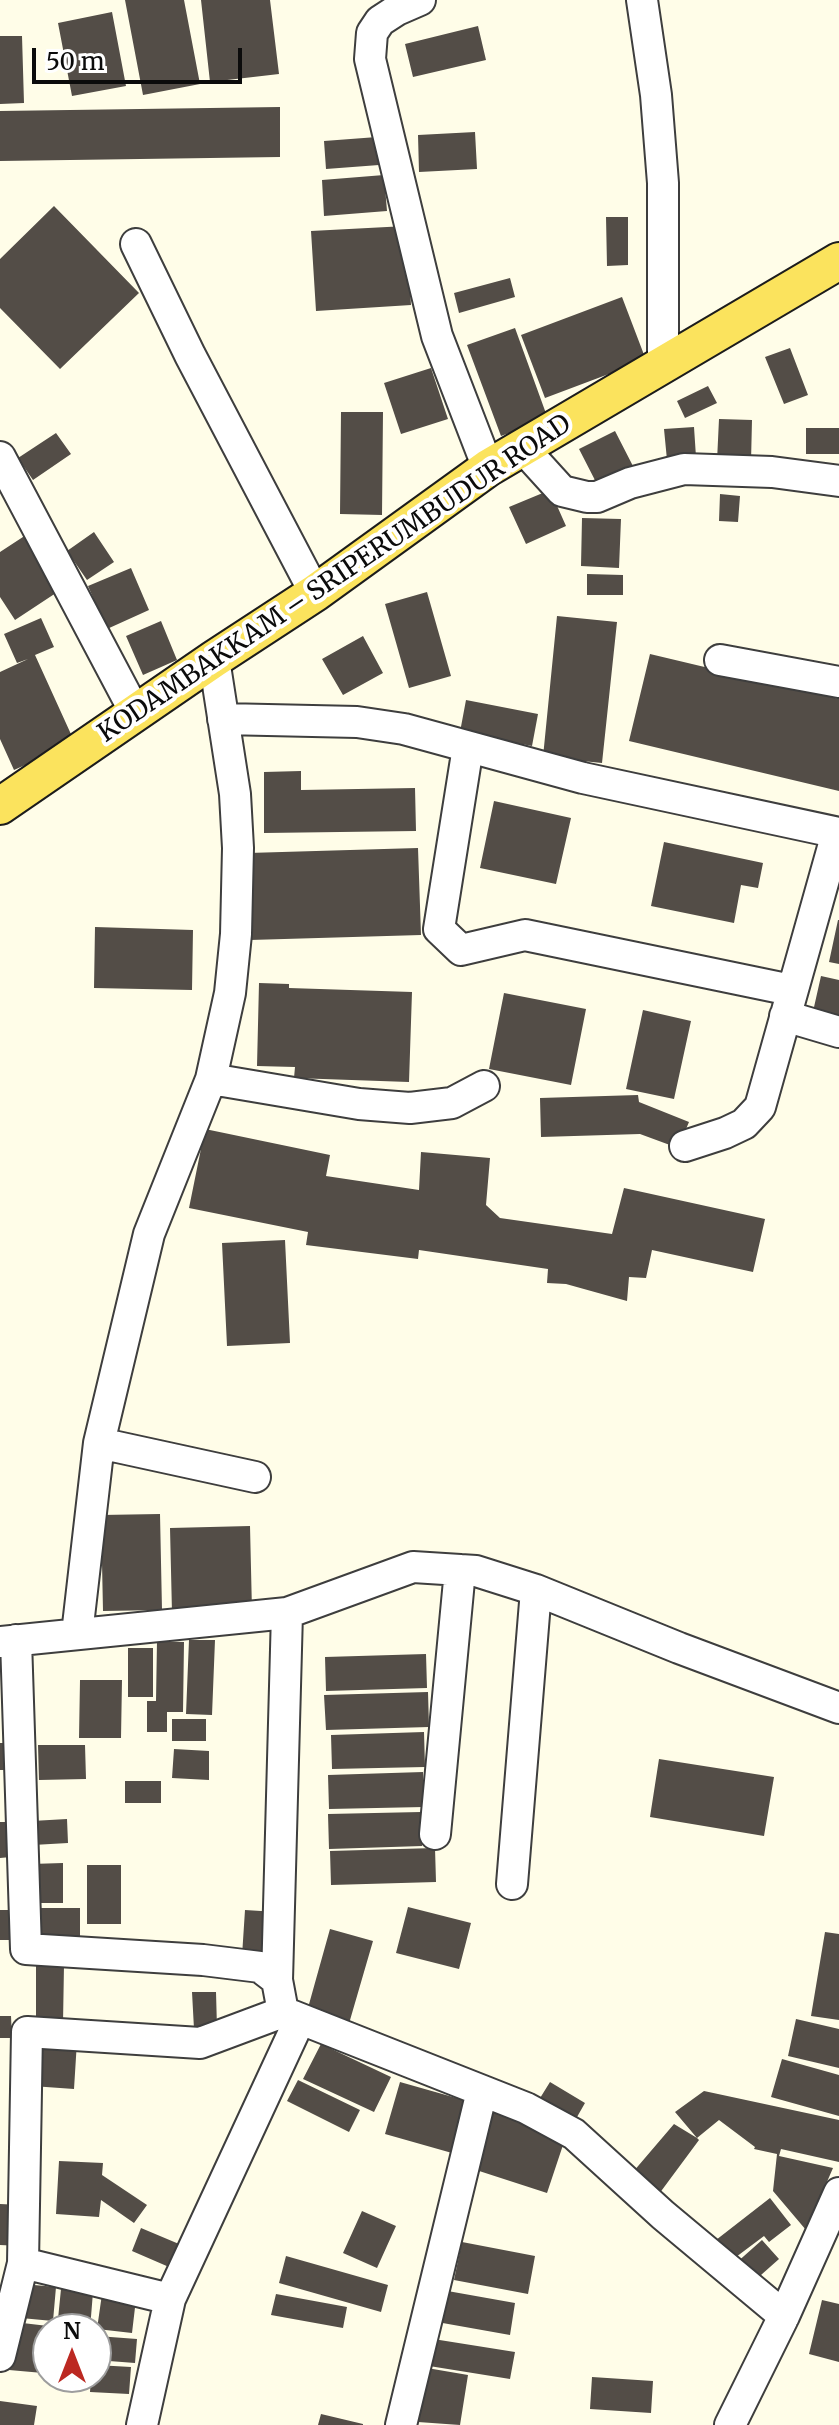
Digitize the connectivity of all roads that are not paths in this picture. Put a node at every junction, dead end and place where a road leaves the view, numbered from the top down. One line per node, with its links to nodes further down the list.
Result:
1 (420, 0): 8 (street)
2 (642, 0): 5 (street)
3 (136, 244): 10 (street)
4 (839, 261): 5 (main road, KODAMBAKKAM – SRIPERUMBUDUR ROAD)
5 (663, 362): 6 (main road, KODAMBAKKAM – SRIPERUMBUDUR ROAD)
6 (522, 447): 8 (main road, KODAMBAKKAM – SRIPERUMBUDUR ROAD); 9 (street)
7 (0, 457): 14 (street)
8 (488, 468): 10 (main road, KODAMBAKKAM – SRIPERUMBUDUR ROAD)
9 (839, 481)
10 (315, 593): 11 (main road, KODAMBAKKAM – SRIPERUMBUDUR ROAD)
11 (214, 659): 14 (main road, KODAMBAKKAM – SRIPERUMBUDUR ROAD); 15 (street)
12 (720, 660): 13 (street)
13 (839, 682)
14 (136, 714): 17 (main road, KODAMBAKKAM – SRIPERUMBUDUR ROAD)
15 (223, 719): 16 (street); 21 (street)
16 (468, 747): 18 (street); 19 (street)
17 (0, 806)
18 (839, 820): 19 (street)
19 (788, 1003): 20 (street); 23 (street)
20 (839, 1032)
21 (211, 1079): 22 (street); 24 (street)
22 (484, 1086)
23 (685, 1146)
24 (99, 1443): 25 (street); 29 (street)
25 (255, 1477)
26 (460, 1570): 27 (street); 28 (street); 32 (street)
27 (536, 1590): 31 (street); 33 (street)
28 (287, 1613): 29 (street); 34 (street)
29 (77, 1634): 30 (street)
30 (8, 1641): 34 (street)
31 (839, 1708)
32 (435, 1834)
33 (512, 1884)
34 (277, 1980): 35 (street)
35 (292, 2016): 36 (street); 38 (street); 39 (street)
36 (482, 2091): 40 (street); 43 (street)
37 (839, 2193): 40 (street)
38 (23, 2263): 39 (street); 41 (street)
39 (170, 2299): 42 (street)
40 (784, 2316): 44 (street)
41 (0, 2356)
42 (142, 2425)
43 (401, 2425)
44 (730, 2425)

